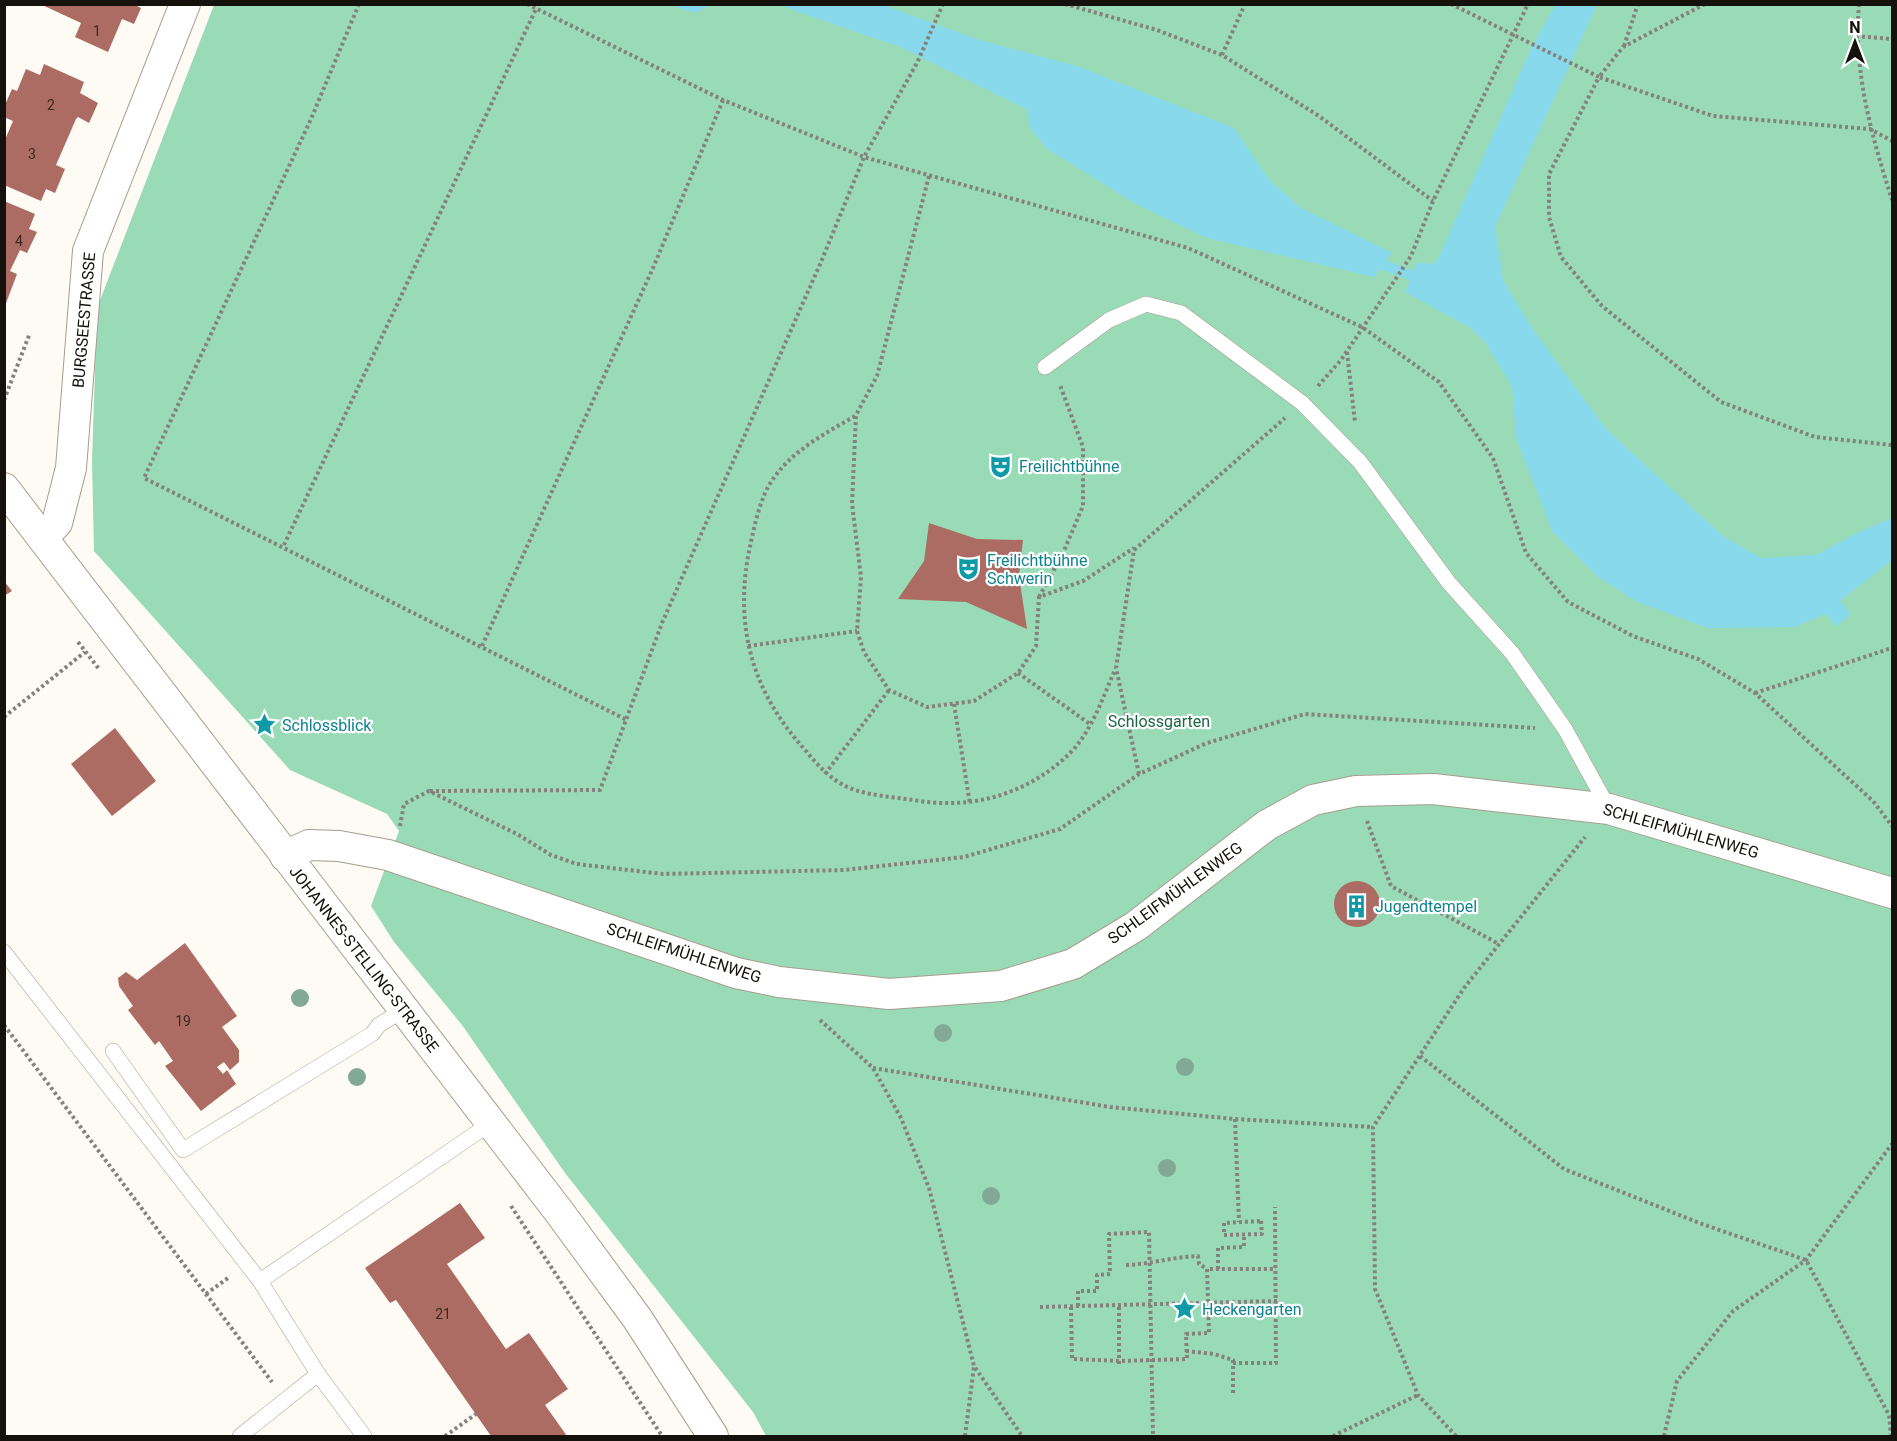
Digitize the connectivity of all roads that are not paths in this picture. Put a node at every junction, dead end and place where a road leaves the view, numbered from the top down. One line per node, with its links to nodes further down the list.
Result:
1 (185, 4): 4 (street, BURGSEESTRASSE)
2 (1048, 365): 5 (lane)
3 (4, 488): 4 (street, JOHANNES-STELLING-STRASSE)
4 (43, 537): 6 (street, JOHANNES-STELLING-STRASSE)
5 (1609, 809): 6 (street, SCHLEIFMÜHLENWEG); 7 (street, SCHLEIFMÜHLENWEG)
6 (285, 856): 9 (street, JOHANNES-STELLING-STRASSE)
7 (1893, 893)
8 (4, 952): 12 (lane)
9 (404, 1010): 10 (lane); 11 (street, JOHANNES-STELLING-STRASSE)
10 (113, 1051)
11 (491, 1123): 12 (lane); 16 (street, JOHANNES-STELLING-STRASSE)
12 (260, 1281): 13 (lane)
13 (318, 1374): 14 (lane); 15 (lane)
14 (240, 1437)
15 (364, 1437)
16 (713, 1437)

